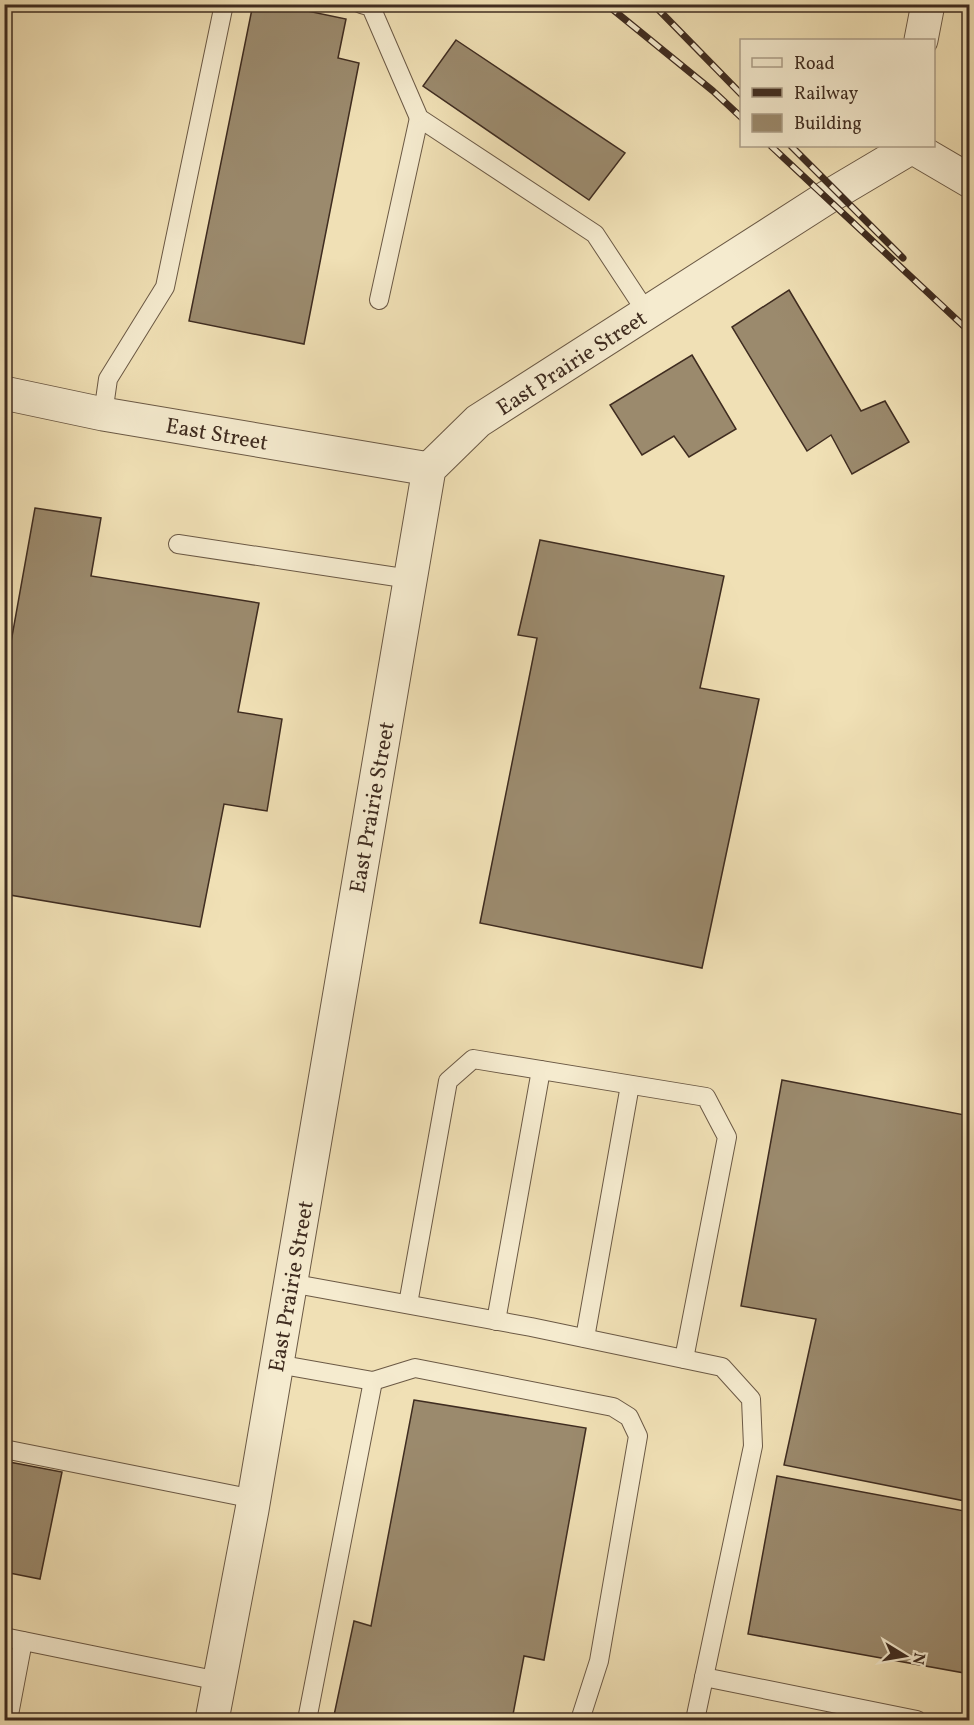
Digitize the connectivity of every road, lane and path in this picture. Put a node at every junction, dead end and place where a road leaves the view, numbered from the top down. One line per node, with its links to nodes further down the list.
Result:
1 (224, 4): 12 (lane)
2 (361, 4): 5 (lane)
3 (928, 4): 4 (street)
4 (921, 39)
5 (418, 118): 9 (lane); 10 (lane)
6 (910, 147): 10 (street, East Prairie Street)
7 (914, 147): 8 (street)
8 (969, 181)
9 (380, 300)
10 (647, 313): 13 (street, East Prairie Street)
11 (4, 393): 12 (street, East Street)
12 (103, 414): 13 (street, East Street)
13 (429, 468): 15 (street, East Prairie Street)
14 (178, 544): 15 (lane)
15 (410, 579): 18 (street, East Prairie Street)
16 (541, 1070): 17 (lane); 19 (lane); 20 (lane)
17 (630, 1085): 21 (lane); 22 (lane)
18 (290, 1282): 19 (lane); 23 (street, East Prairie Street)
19 (408, 1304): 20 (lane)
20 (496, 1321): 21 (lane)
21 (585, 1338): 22 (lane)
22 (684, 1359): 29 (lane)
23 (277, 1364): 24 (lane); 26 (street, East Prairie Street)
24 (373, 1382): 33 (lane); 34 (lane)
25 (4, 1449): 26 (lane)
26 (254, 1498): 30 (street, East Prairie Street)
27 (4, 1637): 28 (lane)
28 (23, 1641): 30 (lane); 31 (lane)
29 (704, 1677): 35 (lane); 36 (lane)
30 (219, 1681): 32 (street, East Prairie Street)
31 (8, 1720)
32 (212, 1720)
33 (307, 1720)
34 (580, 1720)
35 (694, 1720)
36 (917, 1720)

